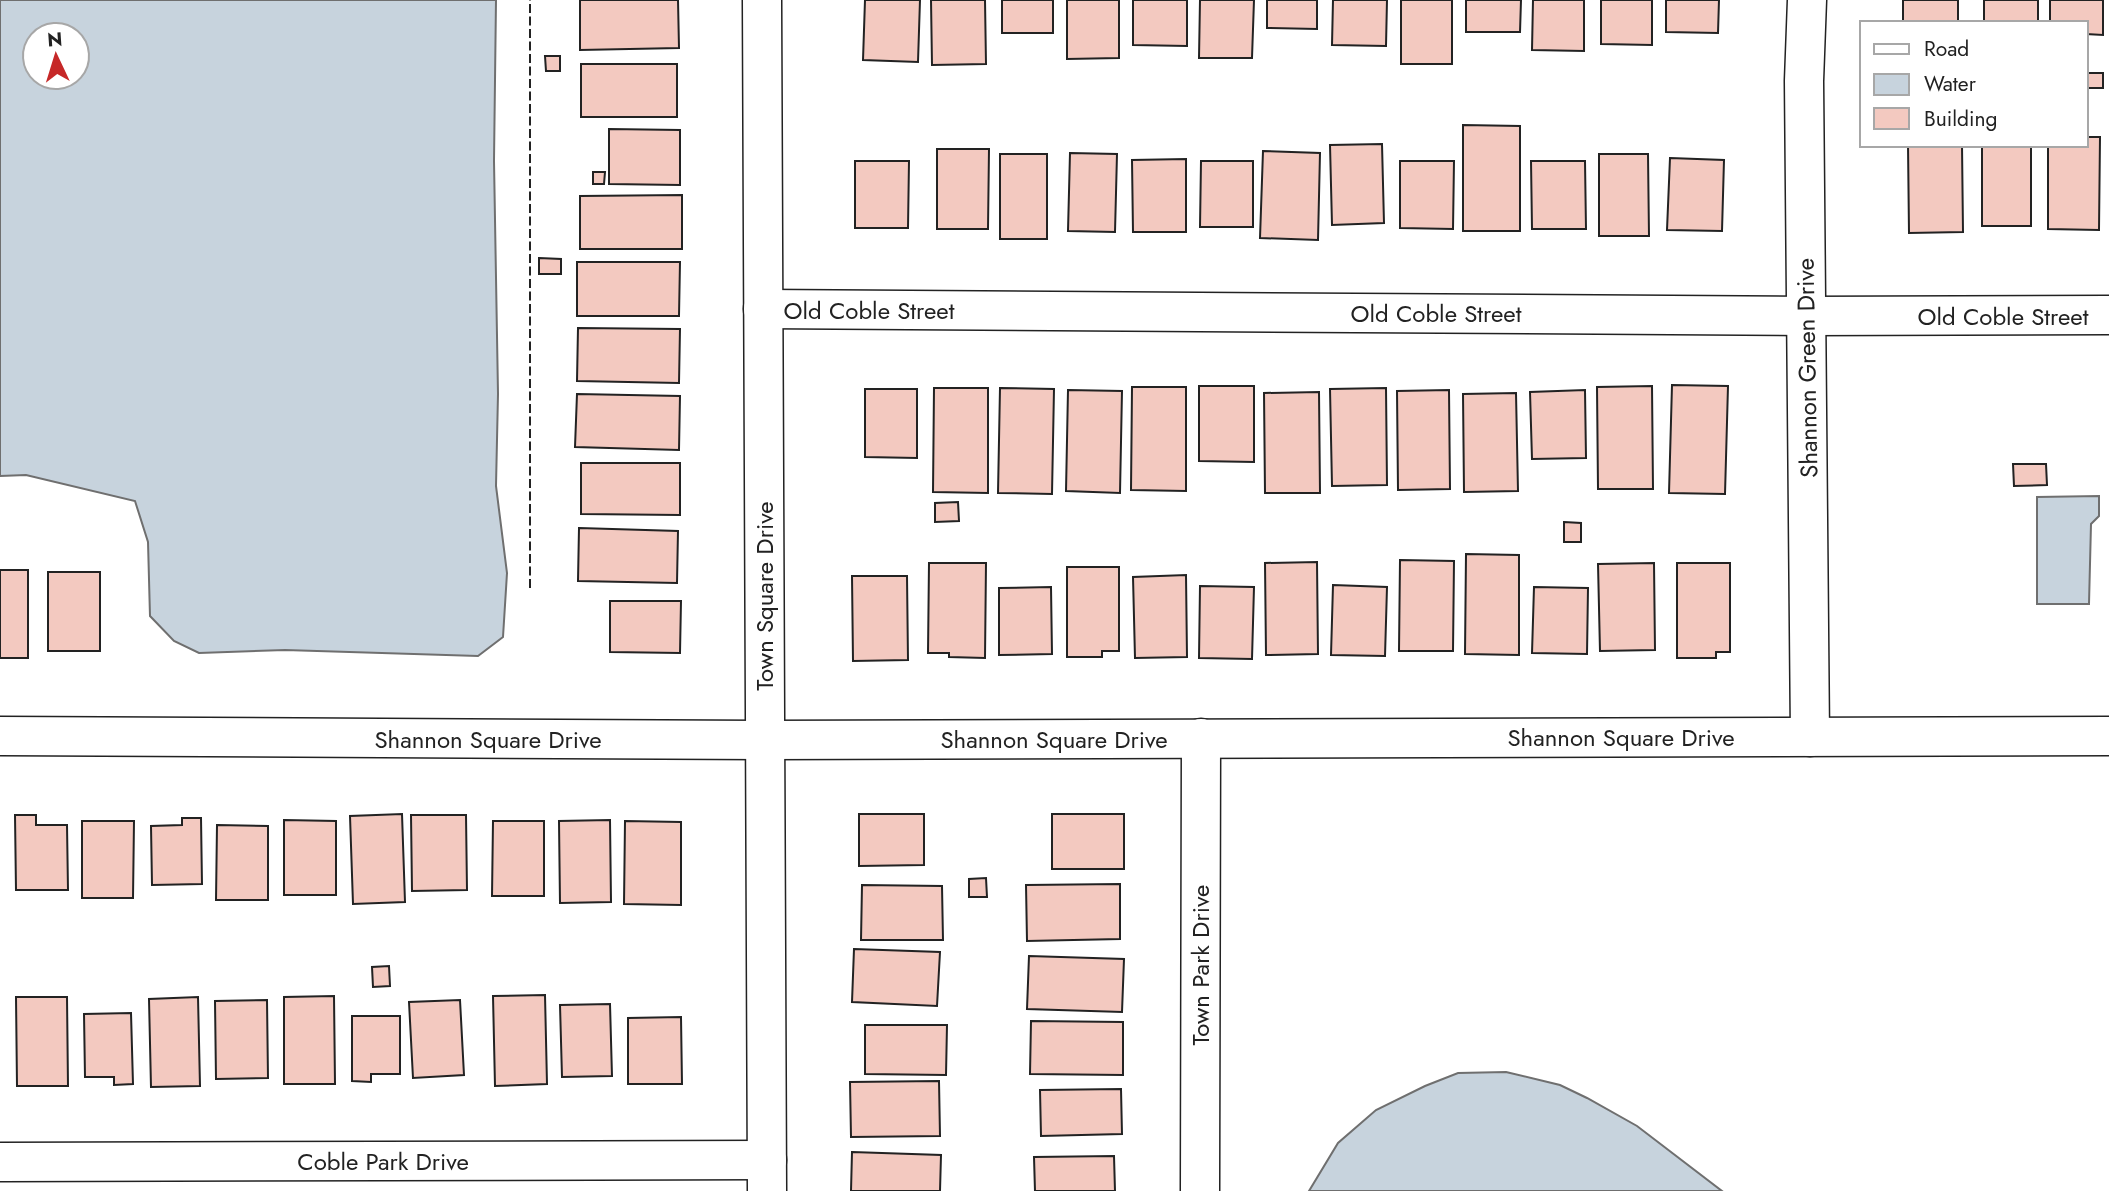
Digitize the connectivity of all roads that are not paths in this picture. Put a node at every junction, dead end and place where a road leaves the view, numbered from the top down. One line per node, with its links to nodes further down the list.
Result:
1 (762, 0): 3 (street, Town Square Drive)
2 (1807, 0): 5 (street, Shannon Green Drive)
3 (763, 309): 5 (street, Old Coble Street); 10 (street, Town Square Drive)
4 (2109, 315): 5 (street, Old Coble Street)
5 (1807, 316): 8 (street, Shannon Green Drive)
6 (0, 736): 10 (street, Shannon Square Drive)
7 (2109, 736): 8 (street, Shannon Square Drive)
8 (1810, 737): 9 (street, Shannon Square Drive)
9 (1201, 738): 10 (street, Shannon Square Drive); 13 (street, Town Park Drive)
10 (765, 740): 12 (street, Town Square Drive)
11 (0, 1162): 12 (street, Coble Park Drive)
12 (767, 1176)
13 (1200, 1191)

